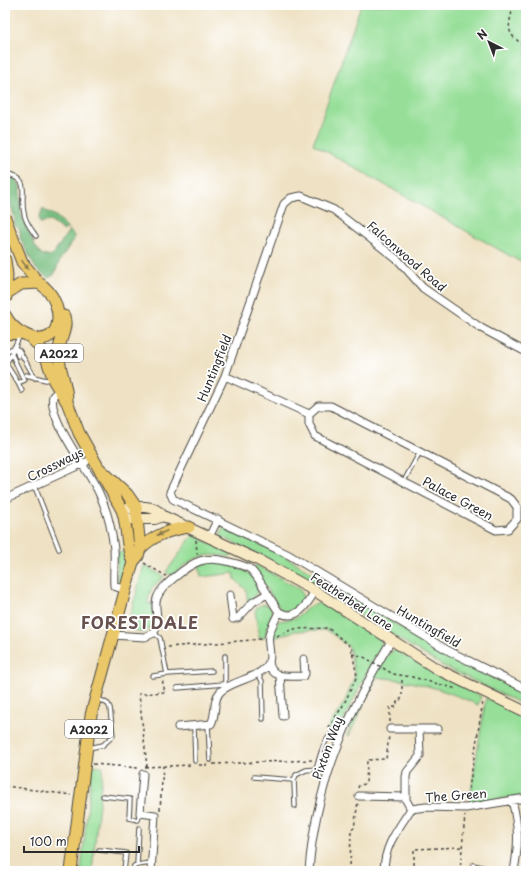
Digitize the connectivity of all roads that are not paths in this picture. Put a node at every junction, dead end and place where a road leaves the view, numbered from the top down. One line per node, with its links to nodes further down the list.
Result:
1 (5, 174): 4 (lane)
2 (291, 198): 14 (street, Falconwood Road); 18 (street, Huntingfield)
3 (5, 218): 6 (main road, one-way to 6)
4 (36, 236)
5 (5, 260): 7 (main road)
6 (39, 283): 7 (main road); 8 (main road)
7 (6, 297)
8 (57, 305): 11 (main road); 25 (main road, A2022)
9 (5, 315): 11 (main road)
10 (5, 334): 11 (main road)
11 (26, 335): 12 (lane); 20 (main road, A2022)
12 (15, 348): 13 (lane); 15 (lane); 16 (lane); 19 (lane)
13 (5, 352)
14 (526, 352)
15 (12, 355): 17 (lane); 21 (lane)
16 (18, 356)
17 (6, 364): 22 (lane)
18 (225, 376): 26 (street); 35 (street, Huntingfield)
19 (35, 378): 20 (lane); 21 (lane)
20 (54, 378): 23 (main road, A2022)
21 (24, 380): 22 (lane)
22 (18, 383): 24 (lane)
23 (59, 390): 25 (main road, A2022); 28 (street)
24 (22, 392)
25 (67, 402): 28 (main road, A2022)
26 (309, 414): 27 (street, Palace Green); 30 (street, Palace Green)
27 (420, 452): 30 (lane); 30 (street, Palace Green)
28 (88, 461): 29 (main road, A2022); 31 (street, Crossways); 41 (street)
29 (100, 469): 33 (main road, A2022); 34 (main road, A2022)
30 (404, 481)
31 (35, 487): 32 (street, Crossways); 38 (lane)
32 (5, 500)
33 (137, 513): 34 (street, Featherbed Lane); 36 (street, Featherbed Lane); 39 (main road)
34 (124, 515): 40 (main road, A2022)
35 (218, 519): 37 (street); 59 (street, Huntingfield)
36 (192, 528): 37 (street, Featherbed Lane); 39 (main road, one-way to 39)
37 (209, 537): 42 (street, Featherbed Lane)
38 (59, 549)
39 (140, 549): 40 (main road, A2022)
40 (138, 562): 41 (main road, A2022)
41 (125, 590): 47 (main road, A2022)
42 (315, 591): 45 (street); 48 (street, Featherbed Lane)
43 (230, 594): 44 (street)
44 (267, 594): 45 (street); 46 (street)
45 (279, 612): 51 (street)
46 (154, 634): 47 (street); 53 (lane)
47 (112, 635): 60 (main road, A2022)
48 (391, 642): 61 (street, Featherbed Lane); 70 (street, Pixton Way)
49 (225, 656): 57 (lane)
50 (304, 659): 56 (street)
51 (269, 662): 54 (street); 56 (street)
52 (212, 671): 53 (lane)
53 (167, 674): 55 (lane)
54 (258, 674): 57 (street); 63 (lane)
55 (153, 676)
56 (280, 676): 62 (street)
57 (225, 686): 58 (lane); 65 (street)
58 (177, 688)
59 (526, 690)
60 (96, 698): 71 (main road, A2022); 71 (lane)
61 (526, 712)
62 (283, 716)
63 (263, 719)
64 (194, 726): 65 (street); 66 (street); 73 (lane)
65 (208, 726): 72 (lane)
66 (178, 727)
67 (390, 729): 68 (street)
68 (419, 729): 69 (street); 81 (street)
69 (438, 729)
70 (341, 736): 74 (lane); 76 (street, Pixton Way)
71 (87, 748): 92 (main road, A2022)
72 (210, 760)
73 (195, 761)
74 (319, 769): 76 (lane); 78 (lane)
75 (143, 774): 86 (street)
76 (326, 775): 95 (street, Pixton Way)
77 (254, 777): 78 (lane)
78 (294, 780): 84 (lane)
79 (103, 796): 86 (lane)
80 (359, 796): 81 (street)
81 (406, 797): 85 (street)
82 (526, 798): 83 (street, The Green)
83 (512, 800): 85 (street, The Green); 98 (street)
84 (295, 806)
85 (411, 809): 96 (street)
86 (140, 813): 91 (street)
87 (139, 828): 89 (lane)
88 (99, 850): 93 (lane)
89 (138, 865): 91 (lane); 94 (lane)
90 (473, 865): 97 (lane)
91 (151, 867)
92 (71, 871)
93 (124, 871)
94 (133, 871)
95 (309, 871)
96 (384, 871)
97 (488, 871)
98 (514, 871)

